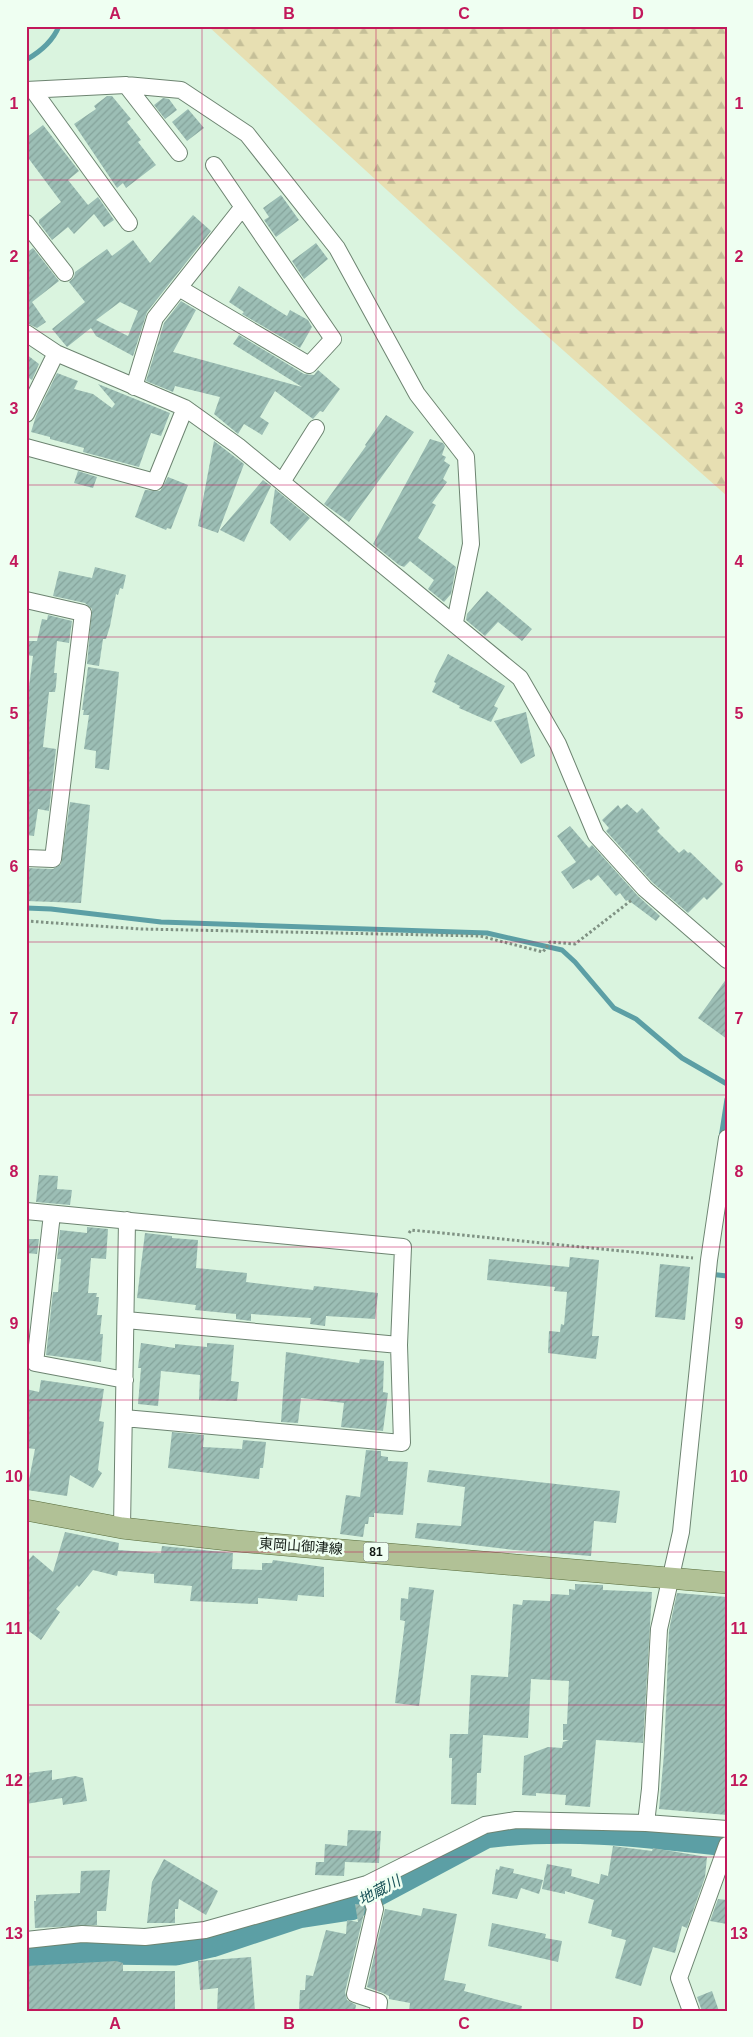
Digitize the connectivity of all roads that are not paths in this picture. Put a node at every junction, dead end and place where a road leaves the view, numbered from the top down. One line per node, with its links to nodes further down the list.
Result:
1 (126, 85): 2 (street); 3 (street); 19 (street)
2 (29, 90): 7 (street)
3 (179, 153)
4 (214, 165): 5 (street)
5 (242, 208): 9 (street); 9 (street)
6 (26, 223): 8 (street)
7 (129, 223)
8 (65, 273)
9 (179, 288): 12 (street)
10 (26, 333): 11 (street)
11 (56, 354): 12 (street); 14 (street)
12 (134, 386): 13 (street)
13 (185, 408): 16 (street); 17 (street)
14 (26, 414)
15 (316, 428): 17 (street)
16 (26, 447)
17 (282, 482): 19 (street)
18 (26, 600): 20 (street)
19 (455, 622): 21 (street)
20 (26, 858)
21 (727, 960)
22 (727, 1138): 32 (street)
23 (26, 1212): 24 (street)
24 (52, 1214): 25 (street); 28 (street)
25 (127, 1220): 26 (street); 27 (street)
26 (126, 1320): 27 (street); 28 (street)
27 (399, 1345): 29 (street)
28 (125, 1380): 29 (street)
29 (124, 1418): 31 (street)
30 (26, 1510): 31 (main road, 東岡山御津線 / 81)
31 (122, 1528): 32 (main road, 東岡山御津線 / 81)
32 (670, 1578): 33 (main road, 東岡山御津線 / 81); 34 (street)
33 (727, 1583)
34 (646, 1823): 35 (street); 37 (street)
35 (727, 1829)
36 (727, 1845): 40 (street)
37 (367, 1884): 38 (street); 39 (street)
38 (26, 1940)
39 (378, 2011)
40 (691, 2011)

